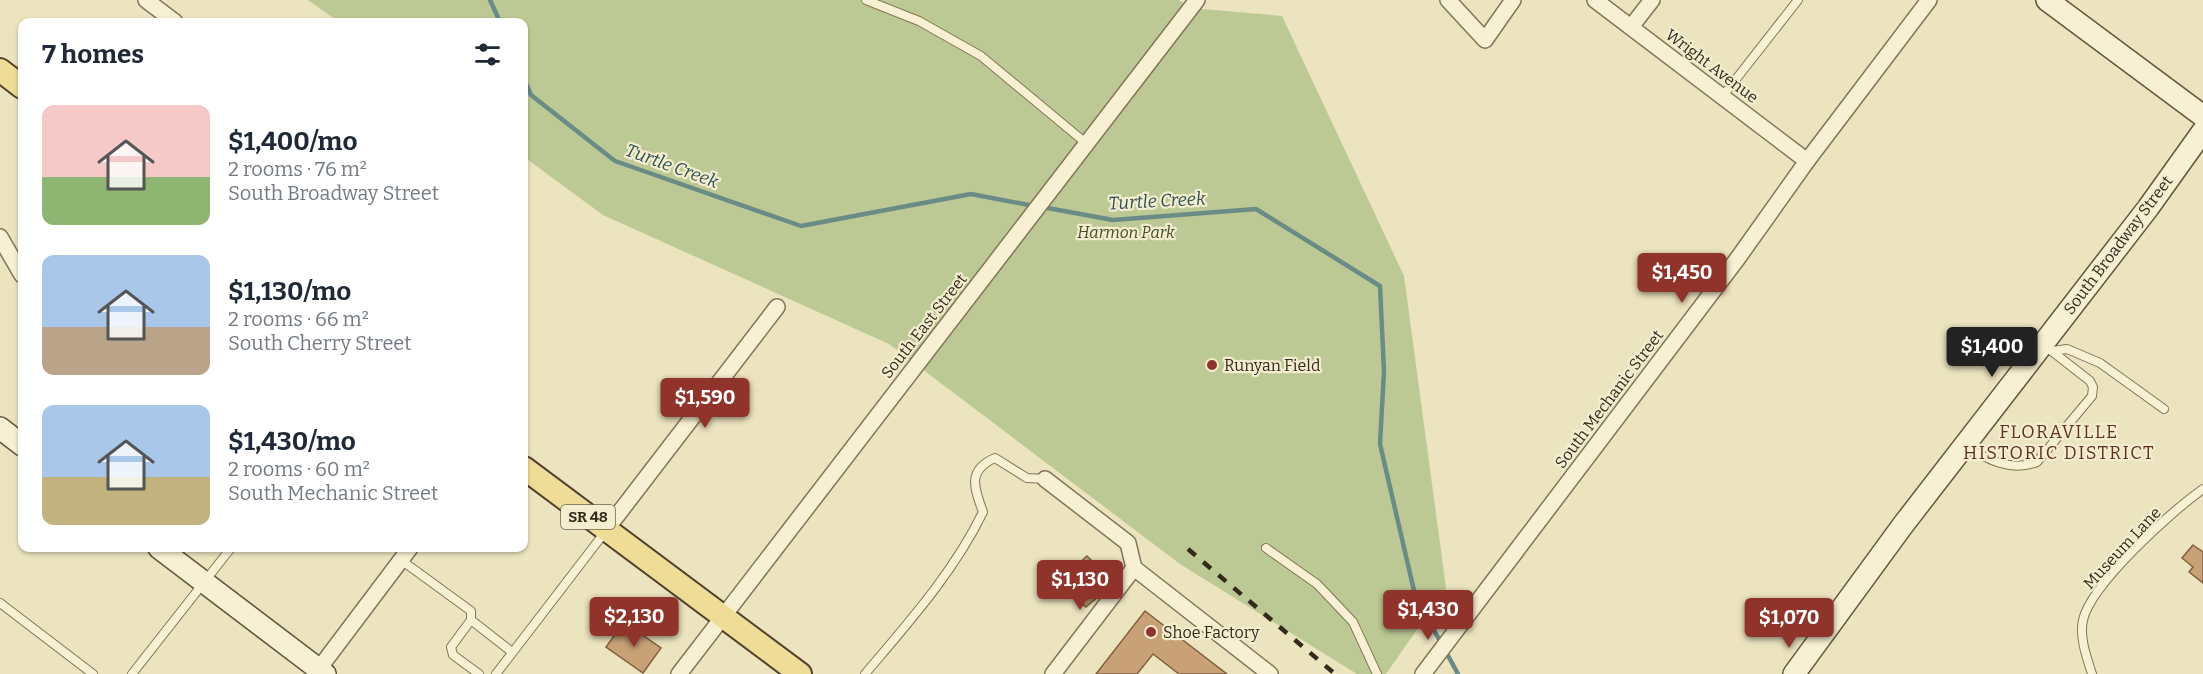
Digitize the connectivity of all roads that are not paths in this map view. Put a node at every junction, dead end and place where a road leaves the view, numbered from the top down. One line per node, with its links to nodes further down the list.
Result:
1 (146, 0): 11 (street)
2 (866, 0): 18 (lane)
3 (1197, 0): 18 (street, South East Street)
4 (1448, 0): 5 (street)
5 (1513, 0)
6 (1595, 0): 12 (street, Wright Avenue)
7 (1652, 0): 12 (street)
8 (1798, 0): 15 (lane)
9 (1929, 0): 19 (street, South Mechanic Street)
10 (2047, 0): 16 (street)
11 (170, 18)
12 (1631, 27): 15 (street, Wright Avenue)
13 (0, 70): 14 (main road)
14 (18, 84)
15 (1722, 96): 19 (street, Wright Avenue)
16 (2203, 116)
17 (2203, 131): 23 (street, South Broadway Street)
18 (1087, 144): 39 (street, South East Street)
19 (1807, 161): 53 (street, South Mechanic Street)
20 (0, 237): 21 (street)
21 (18, 268)
22 (777, 307): 31 (street)
23 (2048, 347): 24 (lane); 27 (street, South Broadway Street); 27 (lane)
24 (2164, 409)
25 (0, 428): 26 (street)
26 (18, 442)
27 (1964, 446): 54 (street, South Broadway Street)
28 (528, 471): 31 (main road, SR 48)
29 (1045, 479): 36 (street); 49 (lane)
30 (2203, 489): 55 (lane, Museum Lane)
31 (606, 530): 39 (main road, SR 48); 41 (lane)
32 (1266, 548): 52 (lane)
33 (164, 552): 37 (street)
34 (228, 552): 37 (lane)
35 (406, 554): 40 (lane); 42 (street)
36 (1134, 568): 50 (street); 51 (street)
37 (206, 583): 42 (street); 44 (lane)
38 (0, 603): 43 (lane)
39 (722, 616): 47 (street, South East Street); 48 (main road, SR 48)
40 (471, 620): 41 (lane); 45 (lane)
41 (512, 652): 46 (lane)
42 (320, 672)
43 (93, 674)
44 (132, 674)
45 (479, 674)
46 (496, 674)
47 (679, 674)
48 (800, 674)
49 (865, 674)
50 (1053, 674)
51 (1270, 674)
52 (1377, 674)
53 (1423, 674)
54 (1794, 674)
55 (2092, 674)

